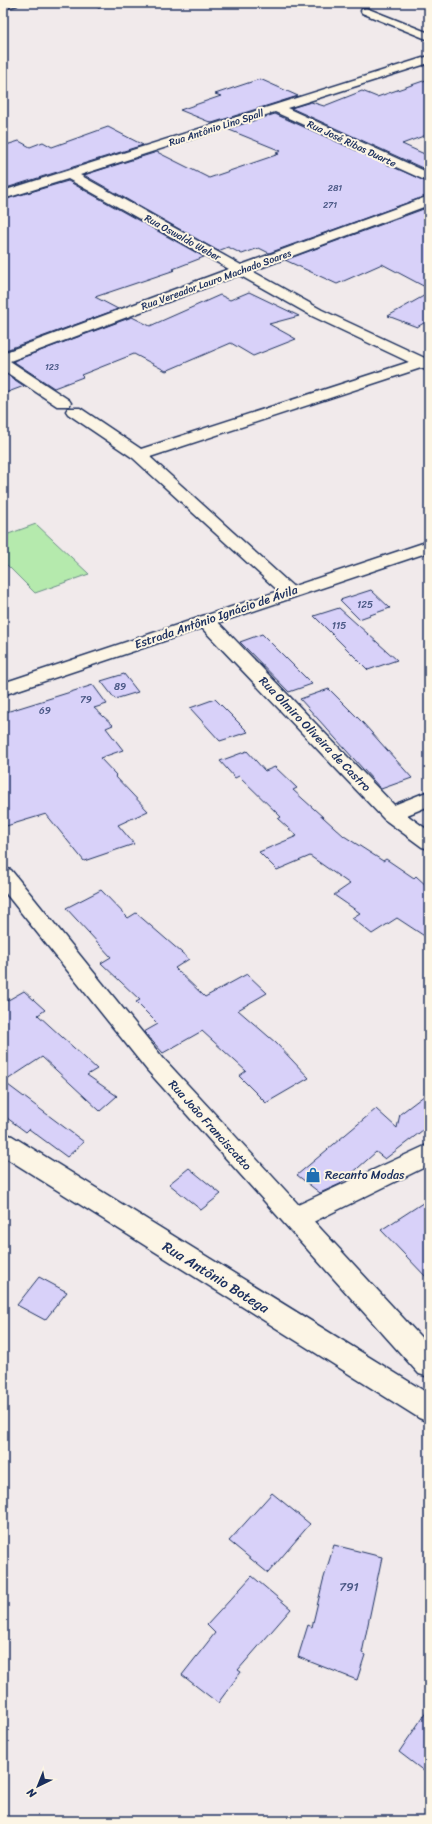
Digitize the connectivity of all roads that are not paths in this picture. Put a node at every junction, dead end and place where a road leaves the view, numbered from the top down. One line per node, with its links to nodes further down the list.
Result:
1 (13, 3): 2 (street)
2 (3, 6)
3 (366, 10): 4 (street)
4 (429, 37)
5 (429, 58): 6 (street, Rua Antônio Lino Spall)
6 (276, 108): 7 (street, Rua Antônio Lino Spall); 8 (street, Rua José Ribas Duarte)
7 (69, 174): 9 (street, Rua Antônio Lino Spall); 11 (street, Rua Oswaldo Weber)
8 (429, 178)
9 (3, 195)
10 (429, 200): 11 (street, Rua Vereador Lauro Machado Soares)
11 (241, 270): 12 (street, Rua Vereador Lauro Machado Soares); 14 (street, Rua Oswaldo Weber)
12 (3, 358)
13 (3, 363): 15 (street)
14 (426, 364): 15 (street)
15 (139, 455): 17 (street)
16 (429, 546): 17 (street, Estrada Antônio Ignácio de Ávila)
17 (290, 592): 18 (street, Estrada Antônio Ignácio de Ávila)
18 (206, 621): 19 (street, Estrada Antônio Ignácio de Ávila); 21 (street, Rua Olmiro Oliveira de Castro)
19 (3, 689)
20 (429, 798): 21 (street)
21 (390, 814): 22 (street, Rua Olmiro Oliveira de Castro)
22 (429, 842)
23 (3, 875): 26 (street, Rua João Franciscatto)
24 (3, 1143): 28 (street, Rua Antônio Botega)
25 (429, 1154): 26 (street)
26 (296, 1218): 27 (street, Rua João Franciscatto)
27 (429, 1364)
28 (429, 1409)

